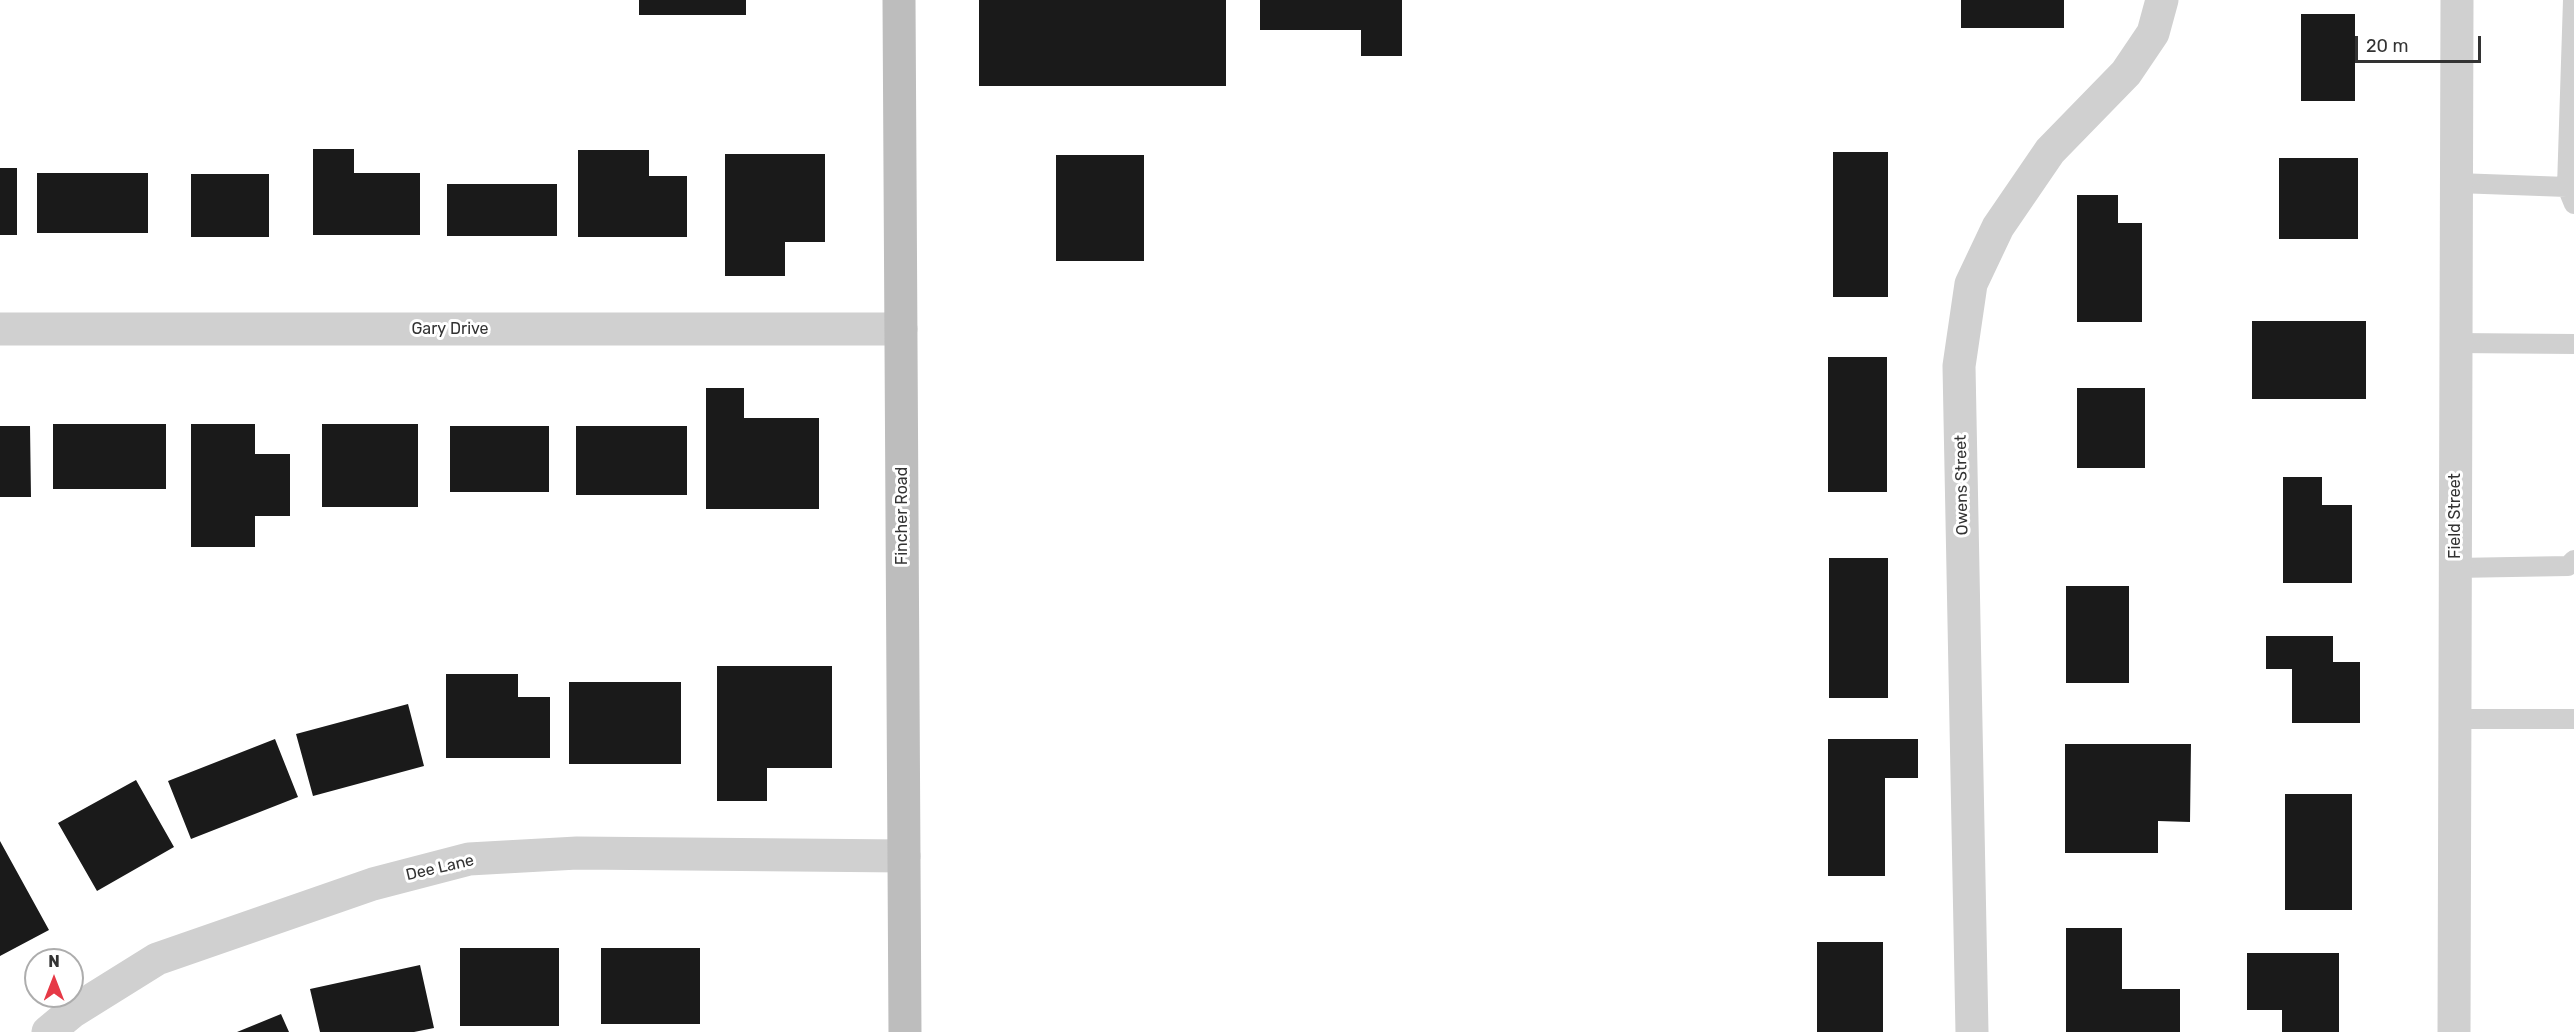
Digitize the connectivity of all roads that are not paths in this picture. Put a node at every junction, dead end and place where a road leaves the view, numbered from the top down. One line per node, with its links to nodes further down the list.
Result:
1 (898, 0): 8 (street, Fincher Road)
2 (2162, 0): 18 (street, Owens Street)
3 (2457, 0): 5 (street, Field Street)
4 (2573, 0): 6 (lane)
5 (2457, 183): 6 (lane); 9 (street, Field Street)
6 (2571, 195)
7 (0, 329): 8 (street, Gary Drive)
8 (901, 329): 15 (street, Fincher Road)
9 (2456, 343): 10 (lane); 12 (street, Field Street)
10 (2574, 344)
11 (2574, 561): 12 (lane)
12 (2455, 568): 13 (street, Field Street)
13 (2455, 719): 14 (lane); 19 (street, Field Street)
14 (2574, 719)
15 (904, 856): 16 (street, Dee Lane); 17 (street, Fincher Road)
16 (48, 1032)
17 (905, 1032)
18 (1972, 1032)
19 (2454, 1032)

